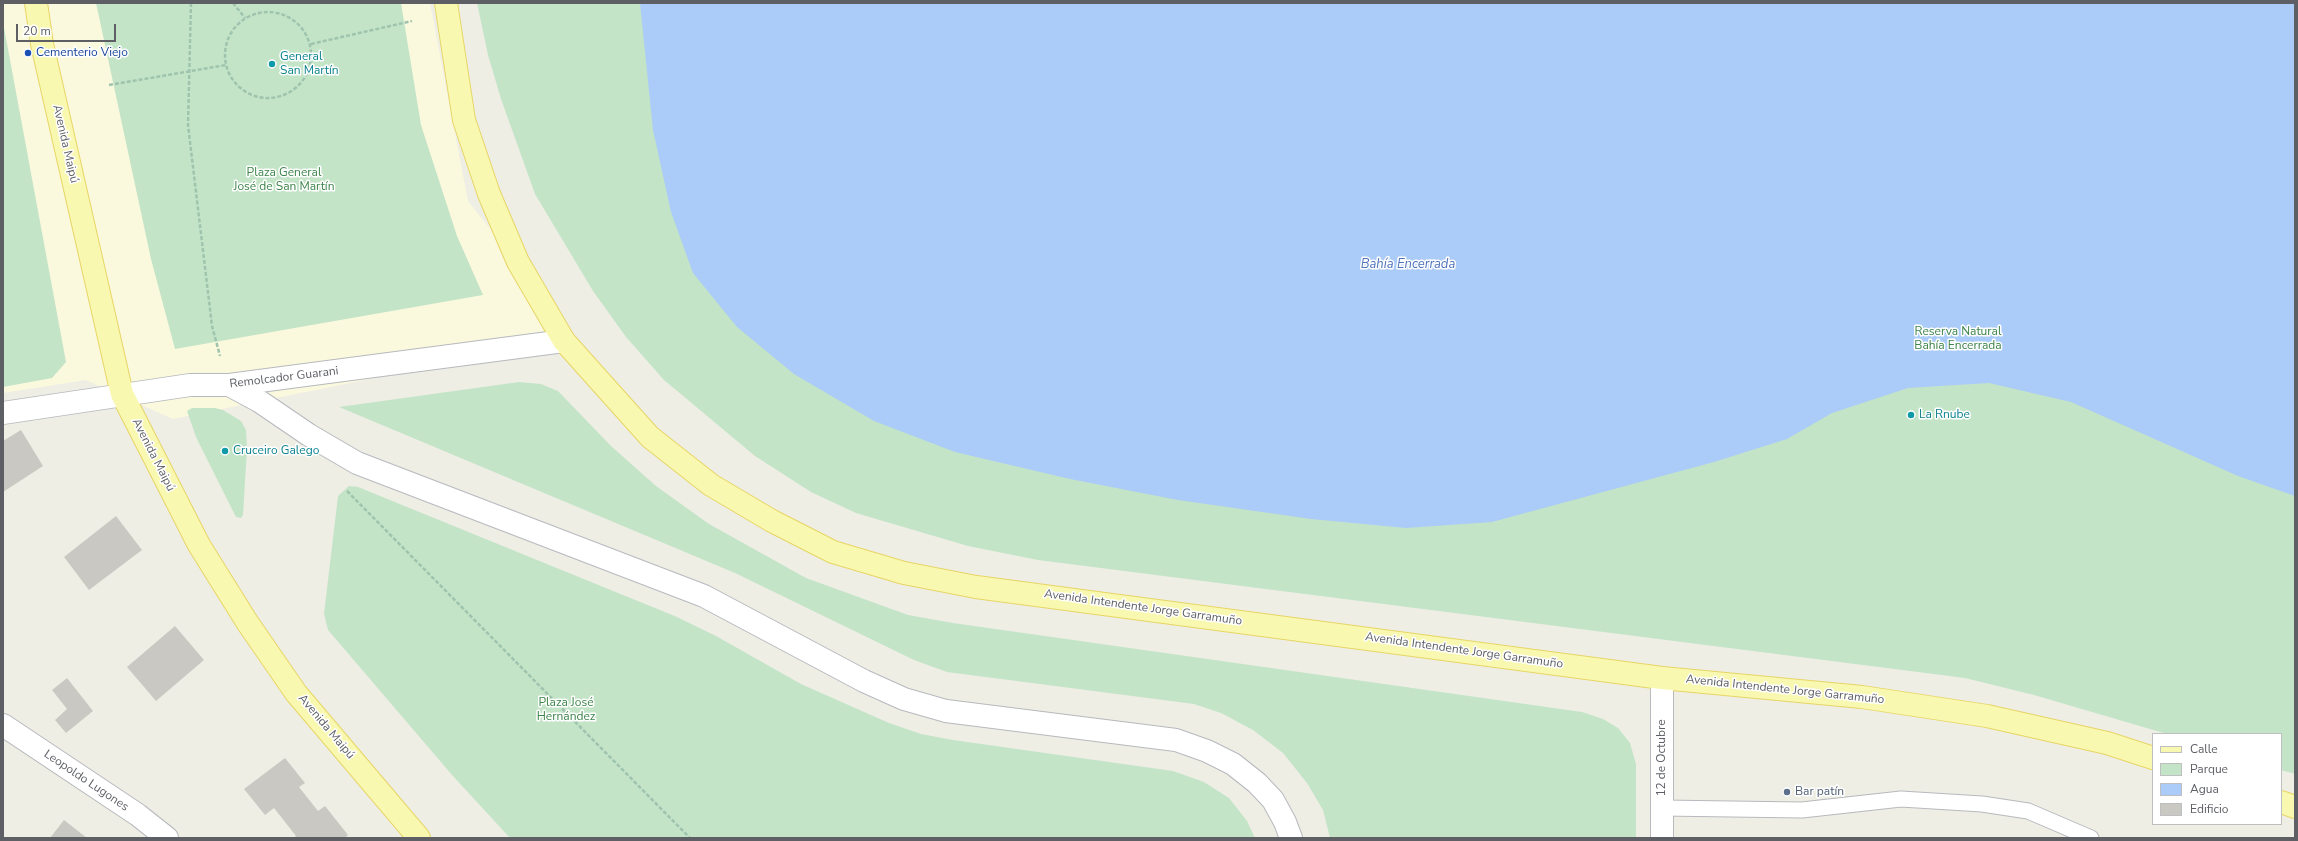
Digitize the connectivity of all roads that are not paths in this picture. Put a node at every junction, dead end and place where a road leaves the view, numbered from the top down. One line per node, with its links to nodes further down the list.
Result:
1 (36, 3): 5 (main road, Avenida Maipú)
2 (446, 3): 3 (main road, Avenida Intendente Jorge Garramuño)
3 (564, 341): 4 (street, Remolcador Guarani); 7 (main road, Avenida Intendente Jorge Garramuño)
4 (229, 385): 5 (street, Remolcador Guarani); 15 (street)
5 (122, 394): 6 (street, Remolcador Guarani); 14 (main road, Avenida Maipú)
6 (3, 413)
7 (1662, 678): 9 (main road, Avenida Intendente Jorge Garramuño); 12 (street, 12 de Octubre)
8 (3, 725): 13 (street, Leopoldo Lugones)
9 (2152, 758)
10 (2282, 802): 11 (main road)
11 (2295, 807)
12 (1662, 808): 16 (street, 12 de Octubre); 17 (lane)
13 (167, 838)
14 (419, 838)
15 (1291, 838)
16 (1662, 838)
17 (2091, 838)

